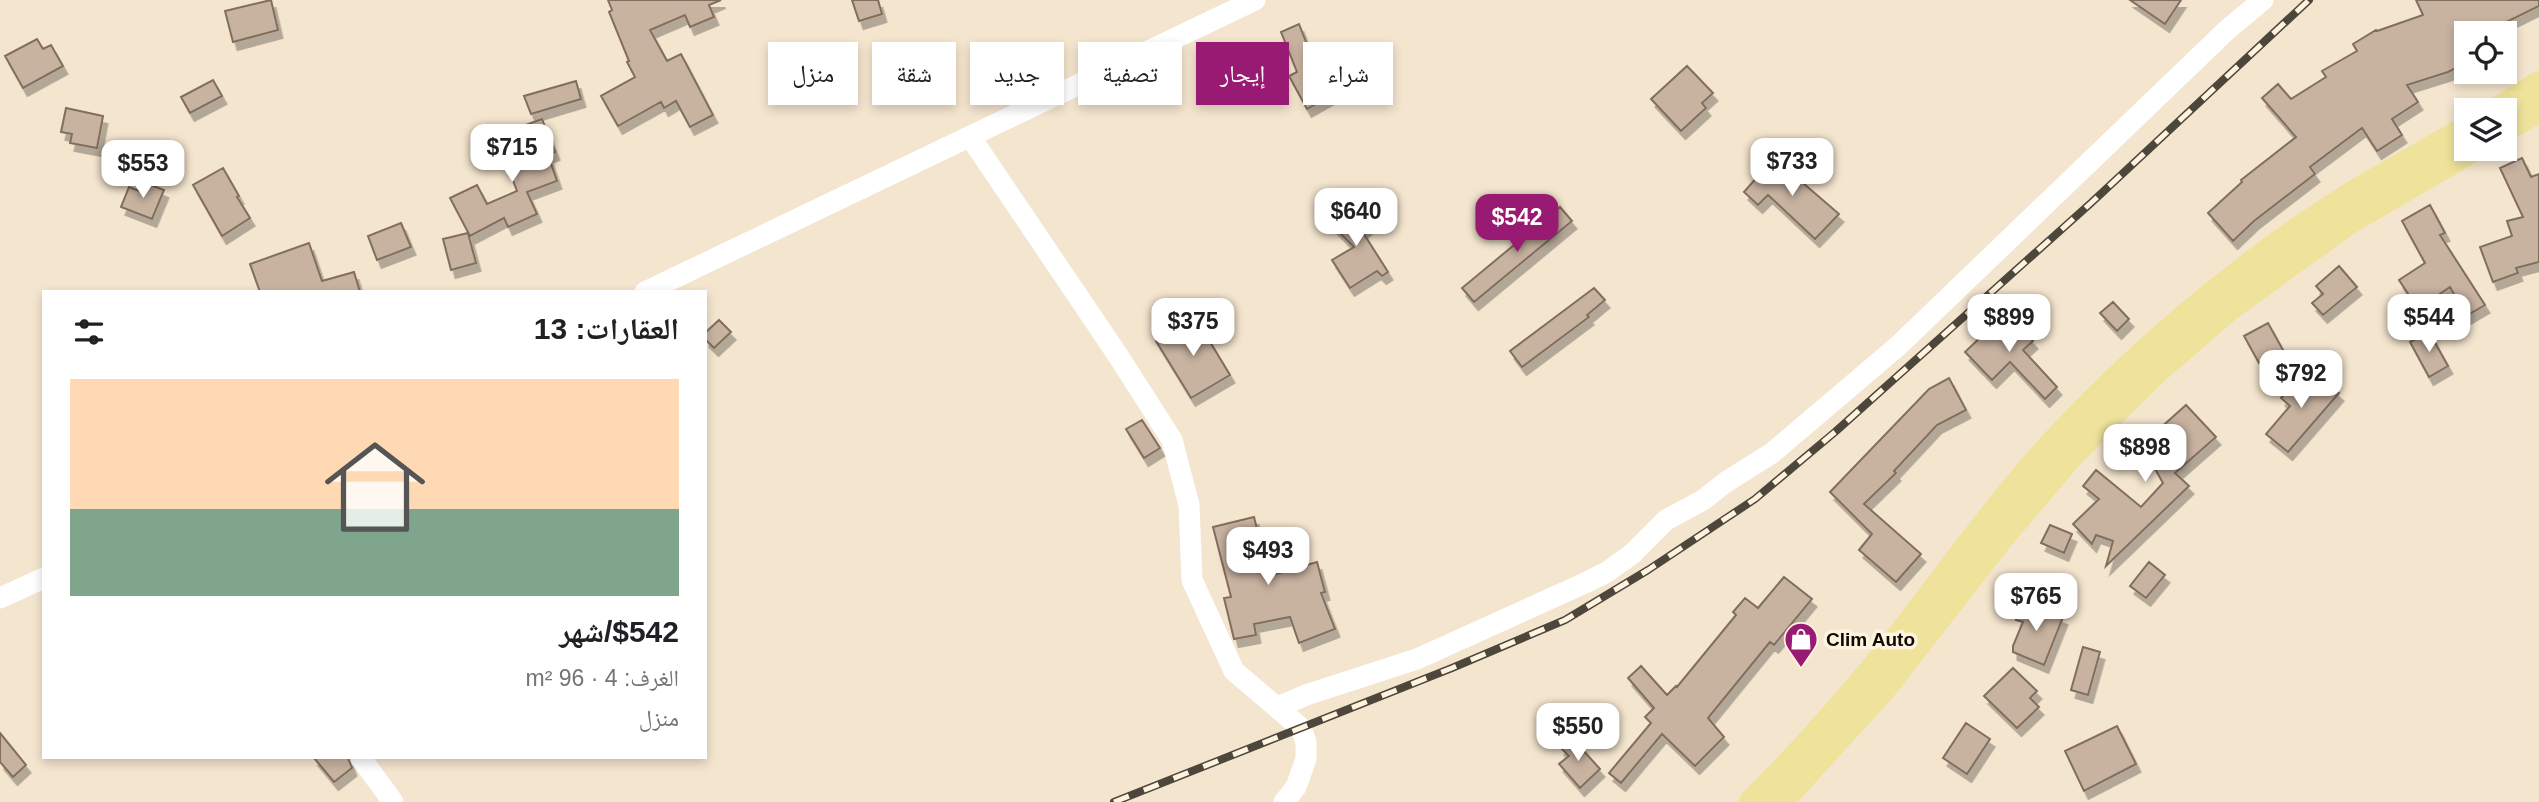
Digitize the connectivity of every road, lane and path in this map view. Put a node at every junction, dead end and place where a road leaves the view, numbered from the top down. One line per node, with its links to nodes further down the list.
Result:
1 (1255, 0): 8 (street)
2 (2263, 0): 13 (street)
3 (2539, 84): 4 (main road)
4 (2516, 98)
5 (2539, 109): 6 (main road)
6 (2517, 122)
7 (2454, 136): 17 (main road)
8 (971, 138): 10 (street); 13 (street)
9 (2454, 160): 18 (main road)
10 (649, 290)
11 (42, 579): 12 (street)
12 (0, 598)
13 (1278, 707): 16 (street)
14 (361, 759): 15 (street)
15 (393, 802)
16 (1284, 802)
17 (1752, 802)
18 (1780, 802)

